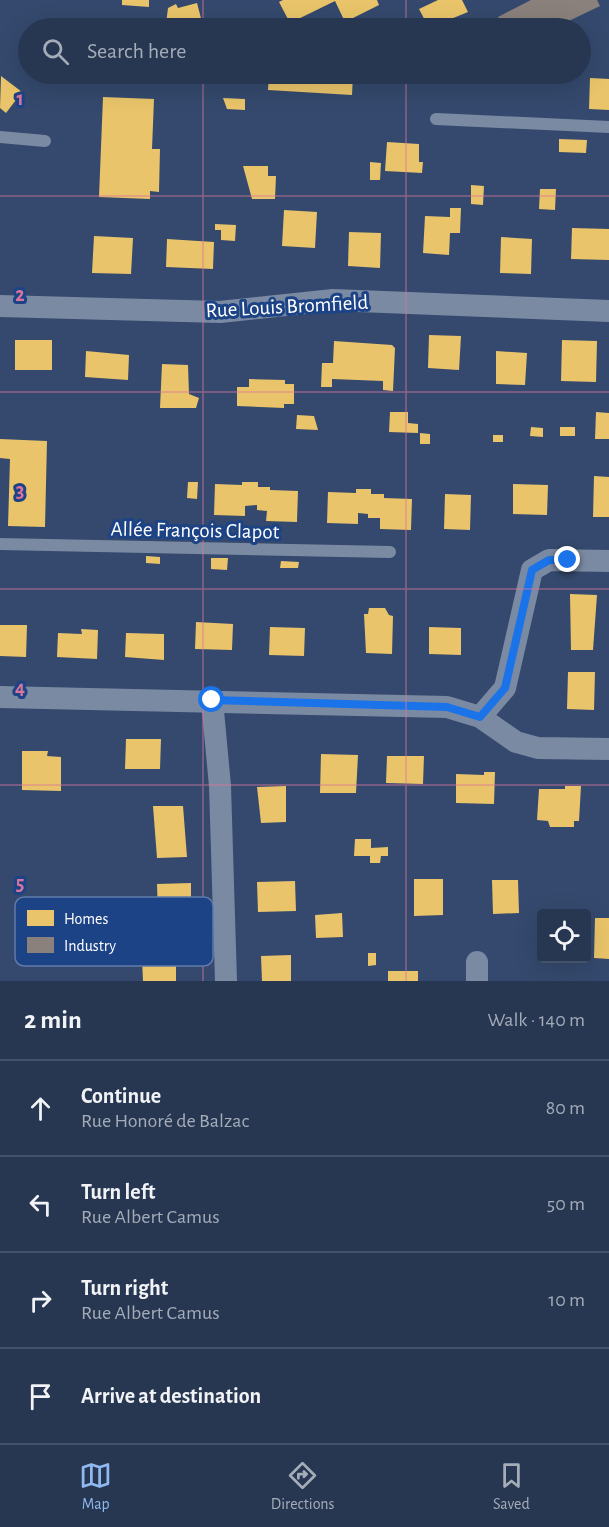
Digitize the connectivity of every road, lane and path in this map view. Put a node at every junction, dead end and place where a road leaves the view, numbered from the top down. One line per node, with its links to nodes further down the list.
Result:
1 (436, 118): 2 (lane)
2 (609, 127)
3 (0, 137): 4 (lane)
4 (45, 141)
5 (0, 306): 6 (street, Rue Louis Bromfield)
6 (609, 311)
7 (0, 544): 8 (lane, Allée François Clapot)
8 (390, 552)
9 (609, 561): 12 (street)
10 (0, 697): 11 (street)
11 (212, 700): 12 (street); 14 (street)
12 (480, 717): 13 (street)
13 (609, 749)
14 (226, 981)

